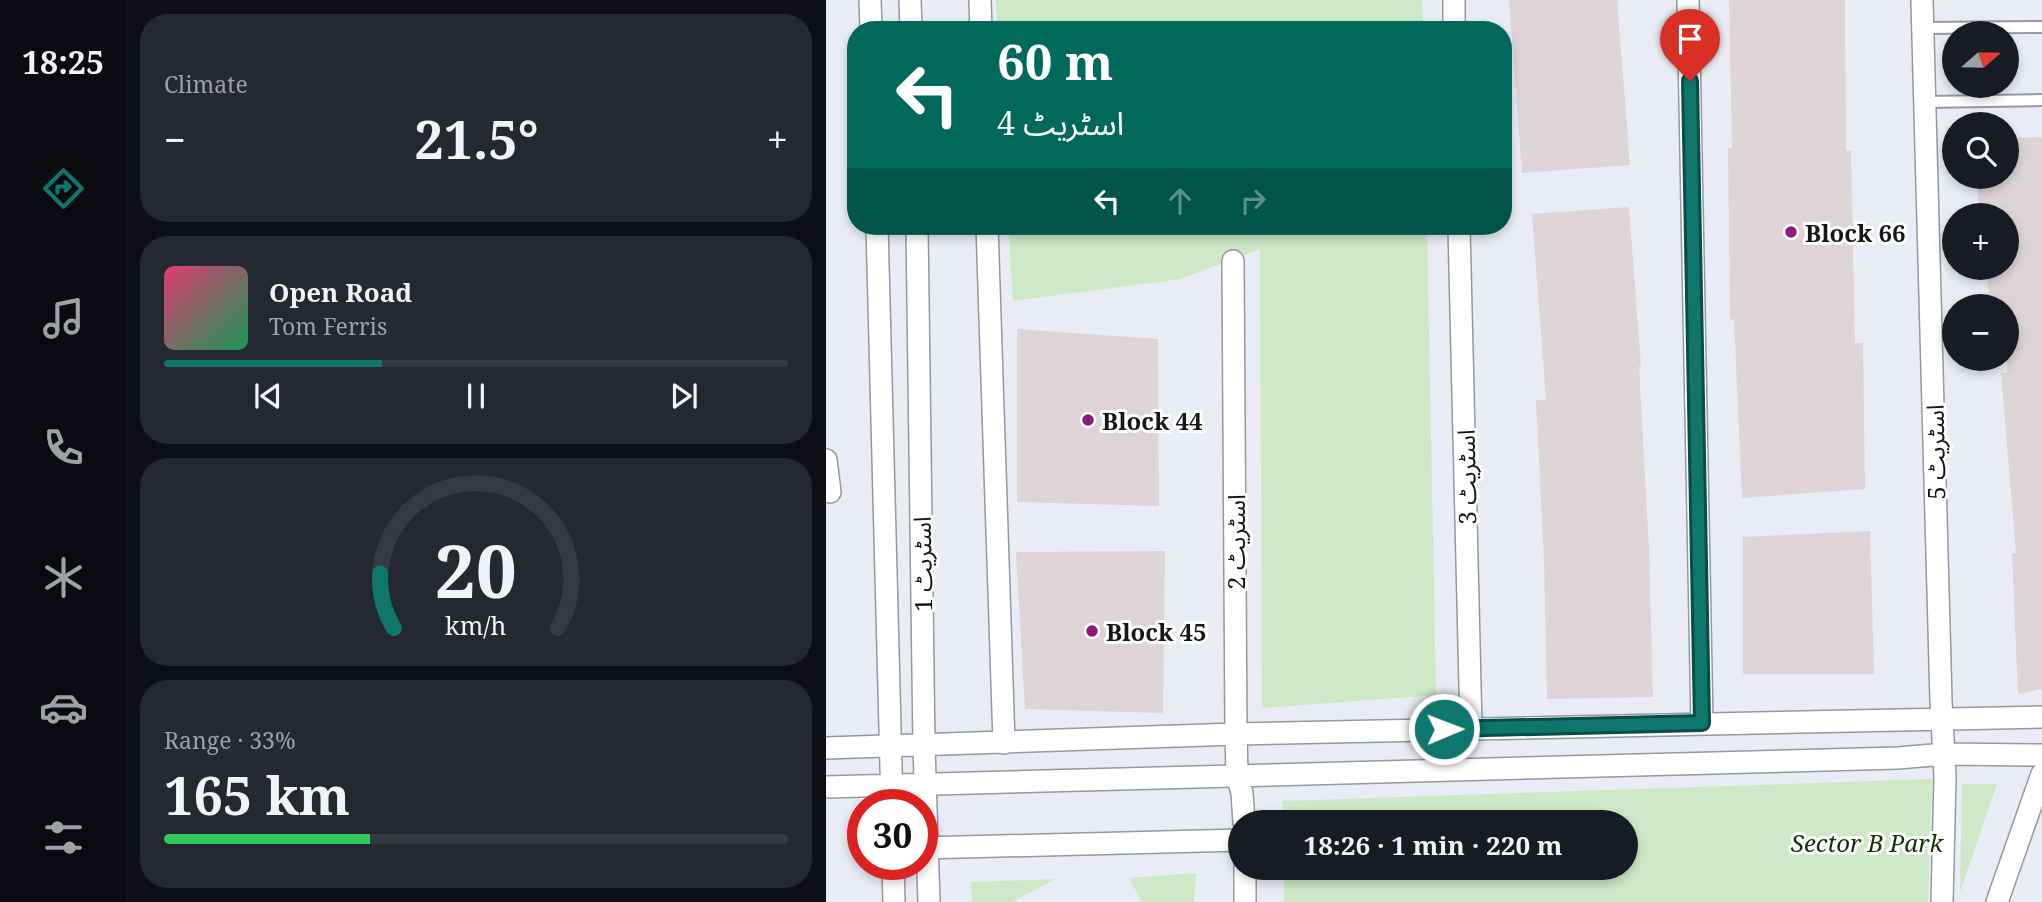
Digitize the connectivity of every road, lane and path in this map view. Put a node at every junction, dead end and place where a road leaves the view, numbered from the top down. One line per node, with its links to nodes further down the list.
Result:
1 (870, 0): 6 (street)
2 (980, 0): 7 (street)
3 (1454, 0): 8 (street)
4 (1688, 0): 22 (street)
5 (1922, 1): 10 (street, اسٹریٹ 5)
6 (871, 21)
7 (981, 21)
8 (1454, 21)
9 (2042, 27): 10 (lane)
10 (1923, 28): 12 (street, اسٹریٹ 5)
11 (2042, 100): 12 (lane)
12 (1926, 102): 21 (street, اسٹریٹ 5)
13 (877, 235): 27 (street, اسٹریٹ 1)
14 (917, 235): 26 (street, اسٹریٹ 1)
15 (987, 235): 25 (street)
16 (1460, 235): 23 (street, اسٹریٹ 3)
17 (1233, 261): 24 (street, اسٹریٹ 2)
18 (826, 460): 19 (street)
19 (830, 492)
20 (2042, 717): 21 (street)
21 (1943, 720): 22 (street); 29 (street, اسٹریٹ 5)
22 (1702, 723): 23 (street)
23 (1471, 728): 24 (street)
24 (1236, 734): 25 (street); 33 (street, اسٹریٹ 2)
25 (1004, 743): 26 (street)
26 (924, 746): 27 (street); 34 (street, اسٹریٹ 1)
27 (891, 747): 28 (street); 36 (street, اسٹریٹ 1)
28 (826, 748)
29 (1945, 754): 30 (street); 33 (street); 49 (street, اسٹریٹ 5)
30 (2042, 755): 31 (street)
31 (2042, 764)
32 (2042, 774): 50 (street)
33 (1237, 775): 34 (street); 40 (street, اسٹریٹ 2)
34 (925, 783): 37 (street); 38 (street, اسٹریٹ 1)
35 (826, 787): 39 (street)
36 (892, 789)
37 (908, 789)
38 (925, 789)
39 (847, 790)
40 (1243, 810)
41 (1228, 840): 42 (street)
42 (938, 848)
43 (893, 880): 46 (street)
44 (927, 880): 47 (street, اسٹریٹ 1)
45 (1245, 880): 48 (street)
46 (894, 902)
47 (929, 902)
48 (1245, 902)
49 (1942, 902)
50 (1997, 902)

